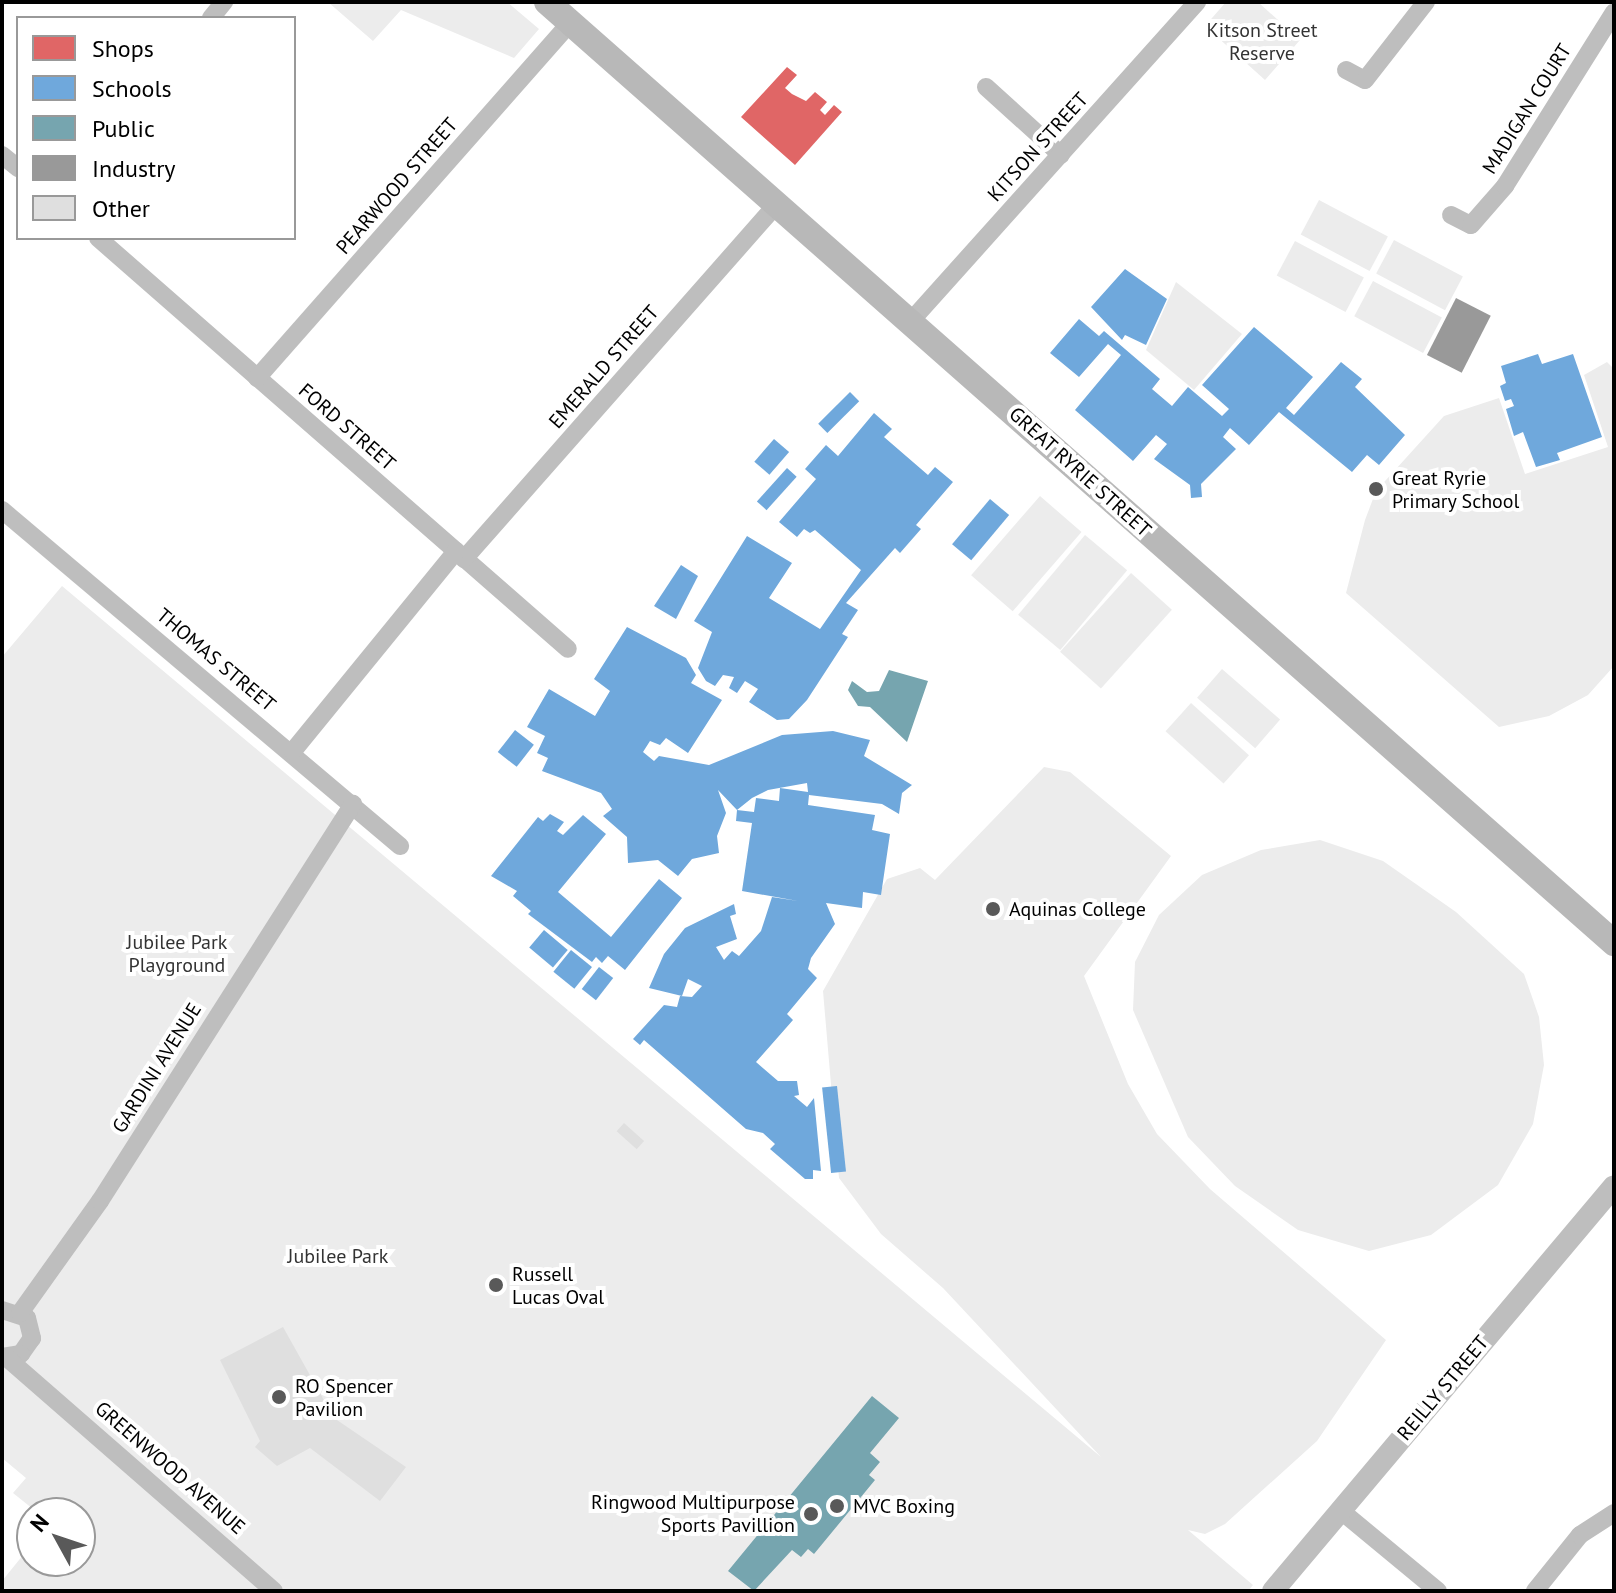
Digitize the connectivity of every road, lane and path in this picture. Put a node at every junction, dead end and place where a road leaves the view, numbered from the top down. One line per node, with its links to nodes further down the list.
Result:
1 (547, 2): 5 (main road, GREAT RYRIE STREET)
2 (1197, 2): 8 (street, KITSON STREET)
3 (1426, 2): 6 (street)
4 (1614, 12): 11 (street, MADIGAN COURT)
5 (570, 23): 9 (main road, GREAT RYRIE STREET); 15 (street, PEARWOOD STREET)
6 (1346, 70)
7 (986, 87): 8 (street)
8 (1061, 155): 14 (street, KITSON STREET)
9 (776, 205): 14 (main road, GREAT RYRIE STREET); 17 (street, EMERALD STREET)
10 (1451, 215): 11 (street)
11 (1471, 225): 12 (street)
12 (1486, 237)
13 (100, 240): 15 (street, FORD STREET)
14 (910, 322): 22 (main road, GREAT RYRIE STREET)
15 (257, 378): 17 (street, FORD STREET)
16 (2, 510): 19 (street, THOMAS STREET)
17 (460, 555): 18 (street, FORD STREET); 19 (street, EMERALD STREET)
18 (568, 649)
19 (293, 751): 20 (street, THOMAS STREET)
20 (353, 804): 21 (street, THOMAS STREET); 24 (street, GARDINI AVENUE)
21 (400, 846)
22 (1614, 943)
23 (1614, 1186): 28 (street, REILLY STREET)
24 (11, 1311): 25 (street)
25 (27, 1348): 26 (street); 27 (street)
26 (5, 1358): 27 (street, GREENWOOD AVENUE)
27 (36, 1380): 30 (street, GREENWOOD AVENUE)
28 (1340, 1510): 31 (street, REILLY STREET); 32 (street)
29 (1614, 1513): 33 (street)
30 (274, 1591)
31 (1273, 1591)
32 (1438, 1591)
33 (1535, 1591)

